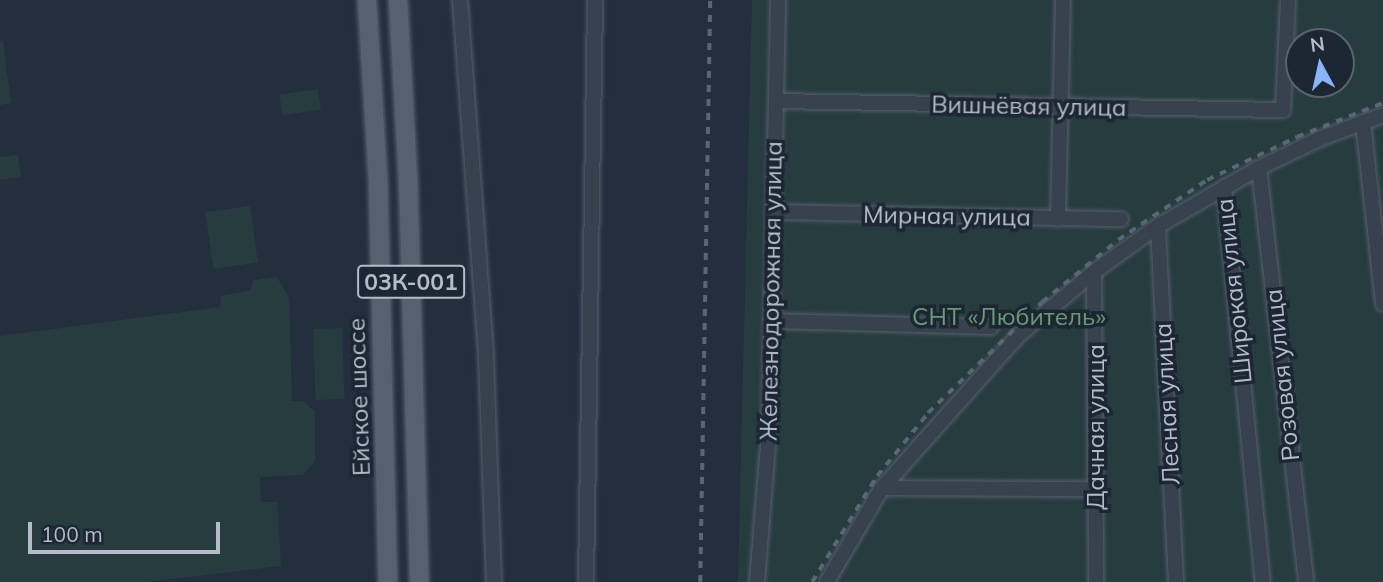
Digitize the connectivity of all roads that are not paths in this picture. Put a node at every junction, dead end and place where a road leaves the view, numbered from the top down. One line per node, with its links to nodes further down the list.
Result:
1 (359, 0): 9 (street)
2 (367, 0): 9 (main road, Ейское шоссе / 03К-001)
3 (398, 0): 27 (main road, 03К-001)
4 (460, 0): 28 (street)
5 (594, 0): 29 (street)
6 (778, 0): 10 (street, Железнодорожная улица)
7 (1063, 0): 11 (street)
8 (1288, 0): 11 (street, Вишнёвая улица)
9 (368, 20): 26 (main road, Ейское шоссе / 03К-001)
10 (776, 102): 11 (street, Вишнёвая улица); 16 (street, Железнодорожная улица)
11 (1060, 107): 17 (street)
12 (1383, 115): 13 (street)
13 (1363, 122): 14 (street); 21 (street)
14 (1259, 168): 15 (street); 35 (street, Розовая улица)
15 (1224, 187): 19 (street, Широкая улица); 34 (street, Широкая улица)
16 (773, 212): 17 (street, Мирная улица); 22 (street, Железнодорожная улица)
17 (1058, 219): 18 (street, Мирная улица)
18 (1121, 219)
19 (1158, 226): 20 (street, Широкая улица); 33 (street, Лесная улица)
20 (1094, 272): 24 (street, Широкая улица); 25 (street, Дачная улица)
21 (1383, 304)
22 (771, 321): 23 (street); 30 (street, Железнодорожная улица)
23 (991, 327)
24 (882, 488): 25 (street); 31 (street, Широкая улица)
25 (1096, 489): 32 (street, Дачная улица)
26 (388, 582)
27 (419, 582)
28 (494, 582)
29 (586, 582)
30 (757, 582)
31 (827, 582)
32 (1096, 582)
33 (1176, 582)
34 (1263, 582)
35 (1306, 582)

